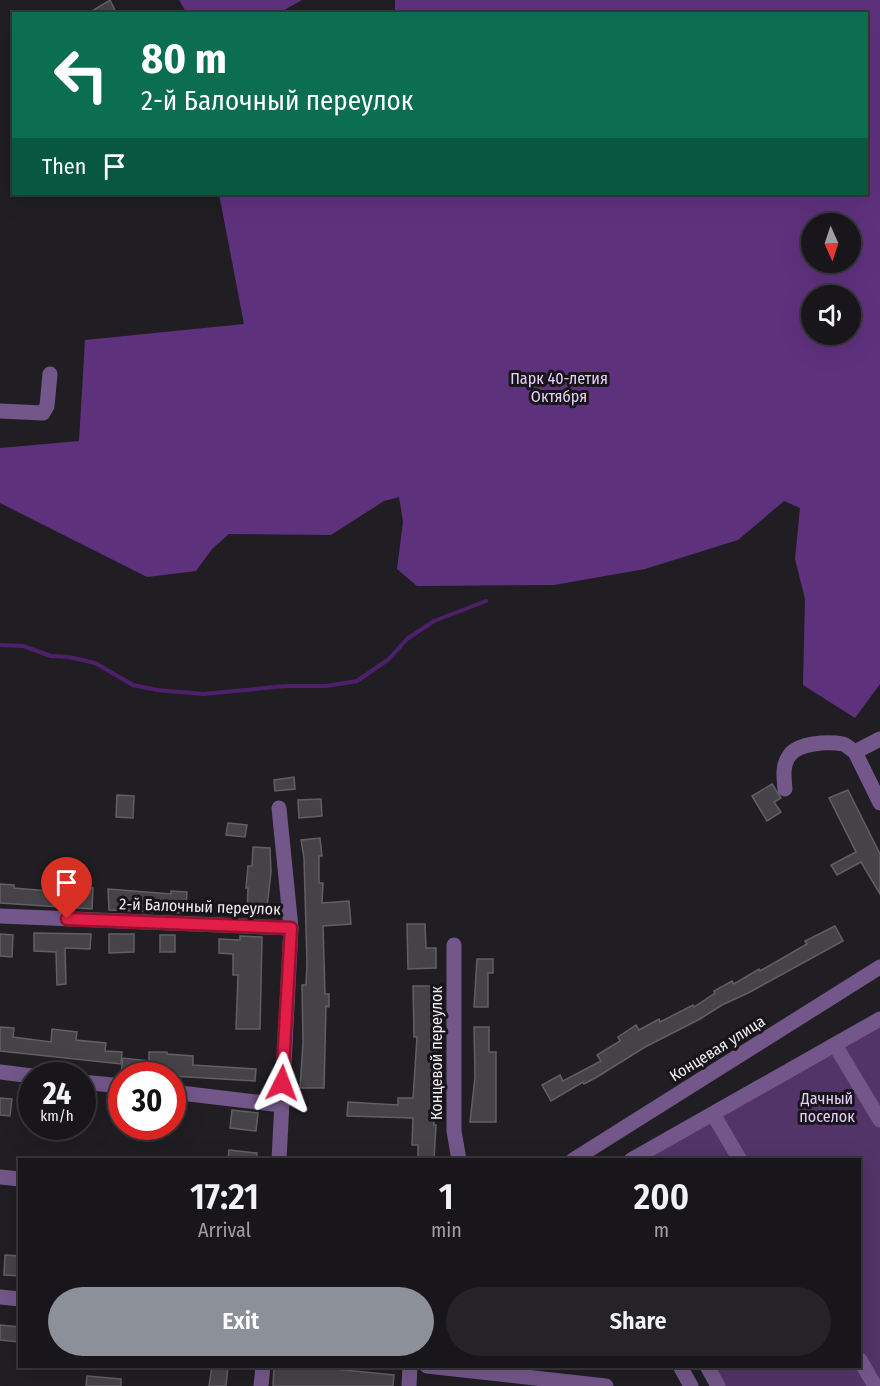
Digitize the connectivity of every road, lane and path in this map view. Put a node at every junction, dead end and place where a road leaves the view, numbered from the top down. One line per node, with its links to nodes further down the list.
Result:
1 (50, 374): 2 (street)
2 (0, 411)
3 (880, 739): 4 (street)
4 (855, 752): 5 (street); 6 (street)
5 (785, 789)
6 (880, 803)
7 (279, 808): 9 (street)
8 (0, 916): 9 (street, 2-й Балочный переулок)
9 (291, 928): 17 (street)
10 (454, 945): 21 (street, Концевой переулок)
11 (880, 967): 22 (street, Концевая улица)
12 (880, 1019): 13 (street)
13 (835, 1044): 18 (street); 19 (street)
14 (0, 1072): 15 (street)
15 (18, 1074)
16 (186, 1094): 17 (street)
17 (281, 1105): 20 (street)
18 (713, 1114): 23 (street); 24 (street)
19 (880, 1120)
20 (279, 1158)
21 (459, 1158)
22 (576, 1158)
23 (635, 1158)
24 (739, 1158)
25 (0, 1177): 26 (street)
26 (18, 1179)
27 (0, 1298): 28 (street)
28 (18, 1299)
29 (861, 1362): 40 (street)
30 (263, 1368): 35 (street)
31 (410, 1368): 36 (street)
32 (445, 1368): 37 (street)
33 (681, 1368): 38 (street)
34 (707, 1368): 39 (street)
35 (261, 1386)
36 (409, 1386)
37 (606, 1386)
38 (691, 1386)
39 (718, 1386)
40 (875, 1386)

